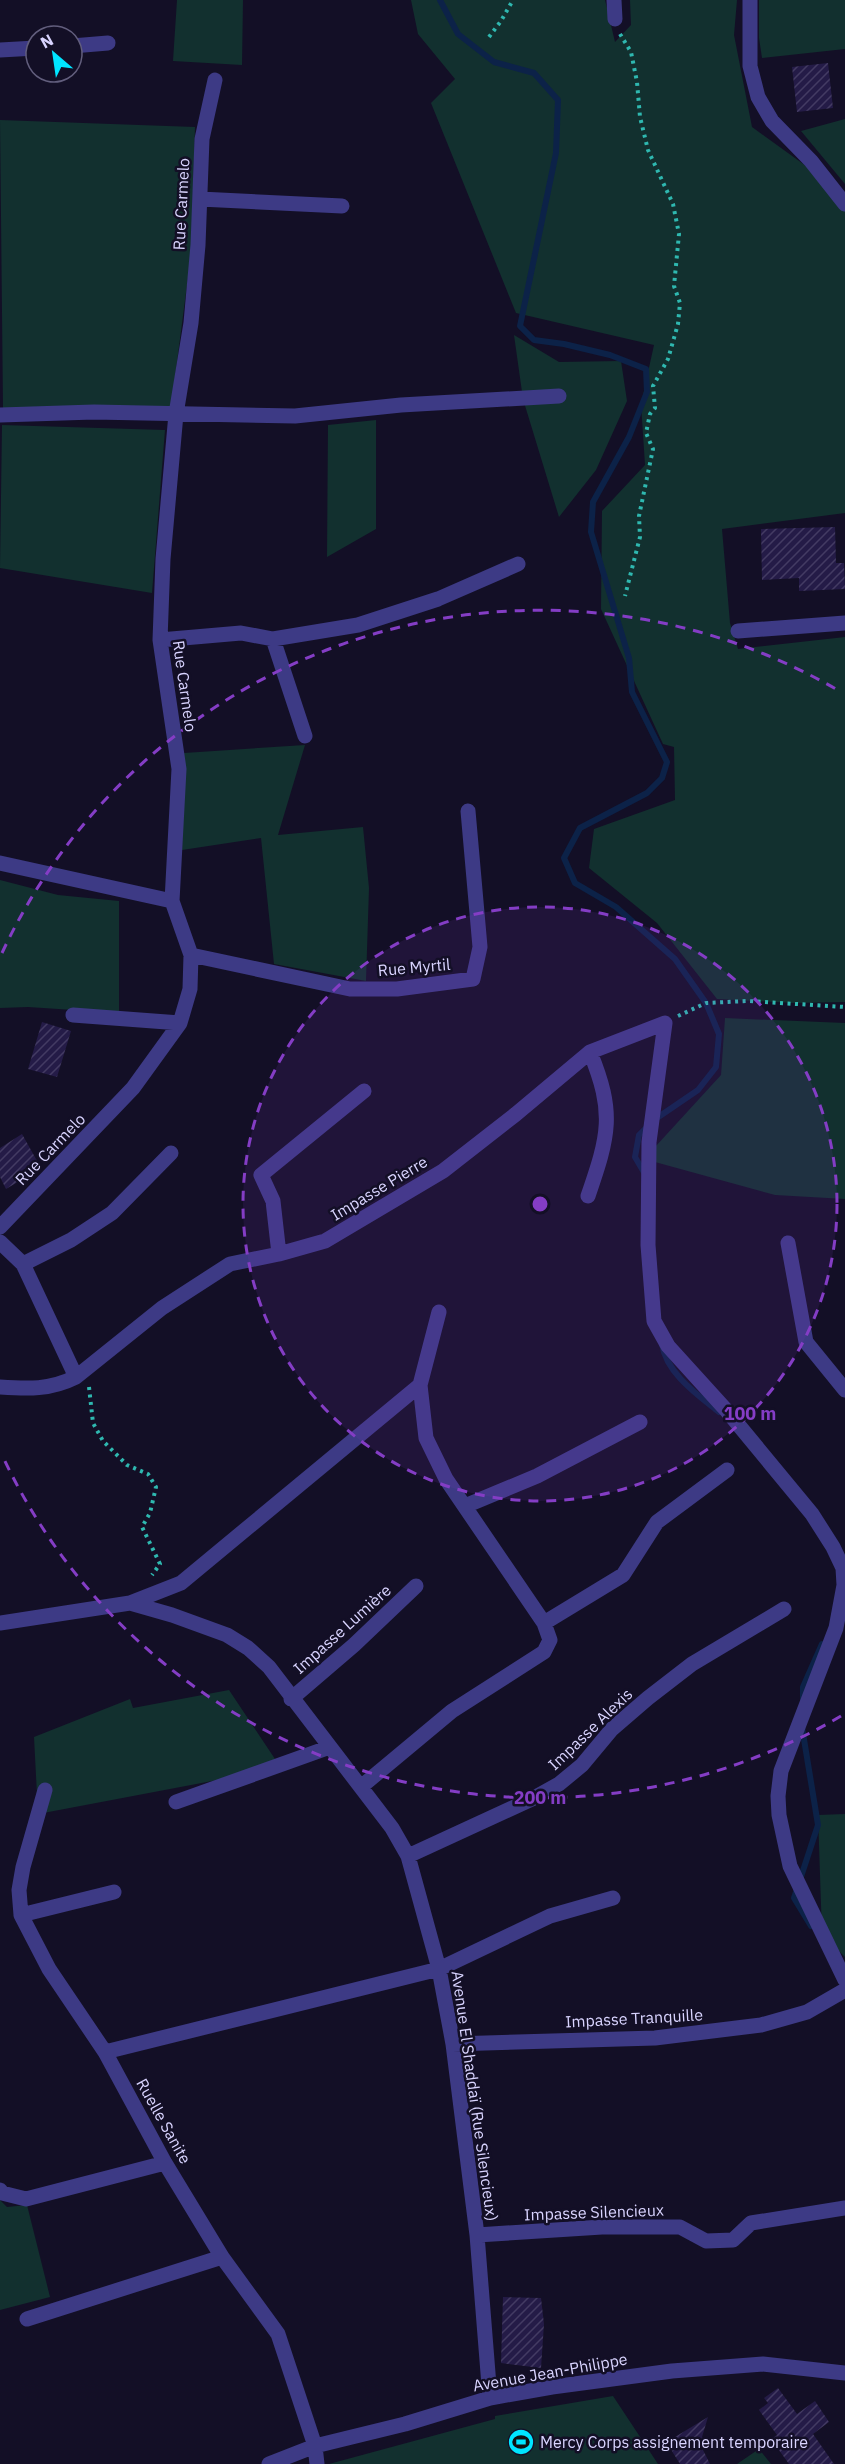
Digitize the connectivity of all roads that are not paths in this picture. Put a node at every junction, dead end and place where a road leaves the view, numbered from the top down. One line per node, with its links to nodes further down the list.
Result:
1 (614, 0): 3 (street)
2 (750, 0): 10 (street)
3 (615, 19)
4 (108, 43): 5 (street)
5 (84, 45)
6 (24, 49): 7 (street)
7 (0, 50)
8 (215, 80): 9 (street, Rue Carmelo)
9 (200, 199): 11 (street); 13 (street, Rue Carmelo)
10 (845, 204)
11 (342, 206)
12 (559, 396): 13 (street)
13 (176, 414): 14 (street); 19 (street, Rue Carmelo)
14 (0, 415)
15 (518, 564): 18 (street)
16 (845, 623): 17 (street)
17 (738, 630)
18 (273, 639): 19 (street); 20 (street)
19 (160, 640): 23 (street, Rue Carmelo)
20 (305, 736)
21 (468, 811): 24 (street, Rue Myrtil)
22 (0, 863): 23 (street)
23 (172, 901): 24 (street, Rue Carmelo)
24 (191, 955): 26 (street, Rue Carmelo)
25 (73, 1015): 26 (street)
26 (180, 1023): 31 (street, Rue Carmelo)
27 (590, 1052): 30 (street); 34 (street, Impasse Pierre); 59 (street, Impasse Pierre)
28 (364, 1091): 34 (street)
29 (171, 1153): 35 (street)
30 (588, 1196)
31 (1, 1224)
32 (0, 1242): 35 (street)
33 (788, 1243): 40 (street)
34 (279, 1254): 37 (street, Impasse Pierre)
35 (23, 1264): 37 (street)
36 (439, 1312): 38 (street)
37 (82, 1372): 39 (street)
38 (420, 1385): 43 (street); 45 (street)
39 (0, 1387)
40 (845, 1390)
41 (640, 1422): 43 (street)
42 (727, 1470): 48 (street)
43 (465, 1506): 48 (street)
44 (416, 1586): 49 (street, Impasse Lumière)
45 (130, 1603): 47 (street, Avenue El Shaddaï (Rue Silencieux)); 49 (street, Avenue El Shaddaï (Rue Silencieux))
46 (784, 1609): 54 (street, Impasse Alexis)
47 (0, 1623)
48 (544, 1623): 51 (street)
49 (291, 1698): 50 (street, Avenue El Shaddaï (Rue Silencieux))
50 (330, 1747): 51 (street, Avenue El Shaddaï (Rue Silencieux)); 53 (street)
51 (362, 1786): 54 (street, Avenue El Shaddaï (Rue Silencieux))
52 (45, 1790): 57 (street, Ruelle Sanite)
53 (176, 1802)
54 (408, 1856): 58 (street, Avenue El Shaddaï (Rue Silencieux))
55 (114, 1892): 57 (street)
56 (613, 1898): 58 (street)
57 (21, 1915): 62 (street, Ruelle Sanite)
58 (439, 1969): 61 (street, Avenue El Shaddaï (Rue Silencieux)); 62 (street)
59 (845, 1980)
60 (845, 1990): 61 (street, Impasse Tranquille)
61 (453, 2044): 66 (street, Avenue El Shaddaï (Rue Silencieux))
62 (105, 2052): 63 (street, Ruelle Sanite)
63 (165, 2163): 64 (street); 67 (street, Ruelle Sanite)
64 (0, 2190)
65 (845, 2208): 66 (street, Impasse Silencieux)
66 (477, 2235): 70 (street, Avenue El Shaddaï (Rue Silencieux))
67 (222, 2257): 68 (street); 71 (street, Ruelle Sanite)
68 (27, 2319)
69 (845, 2373): 70 (street, Avenue Jean-Philippe)
70 (490, 2398): 71 (street, Avenue Jean-Philippe)
71 (315, 2446): 72 (street, Avenue Jean-Philippe); 73 (street, Ruelle Sanite)
72 (269, 2464)
73 (317, 2464)

